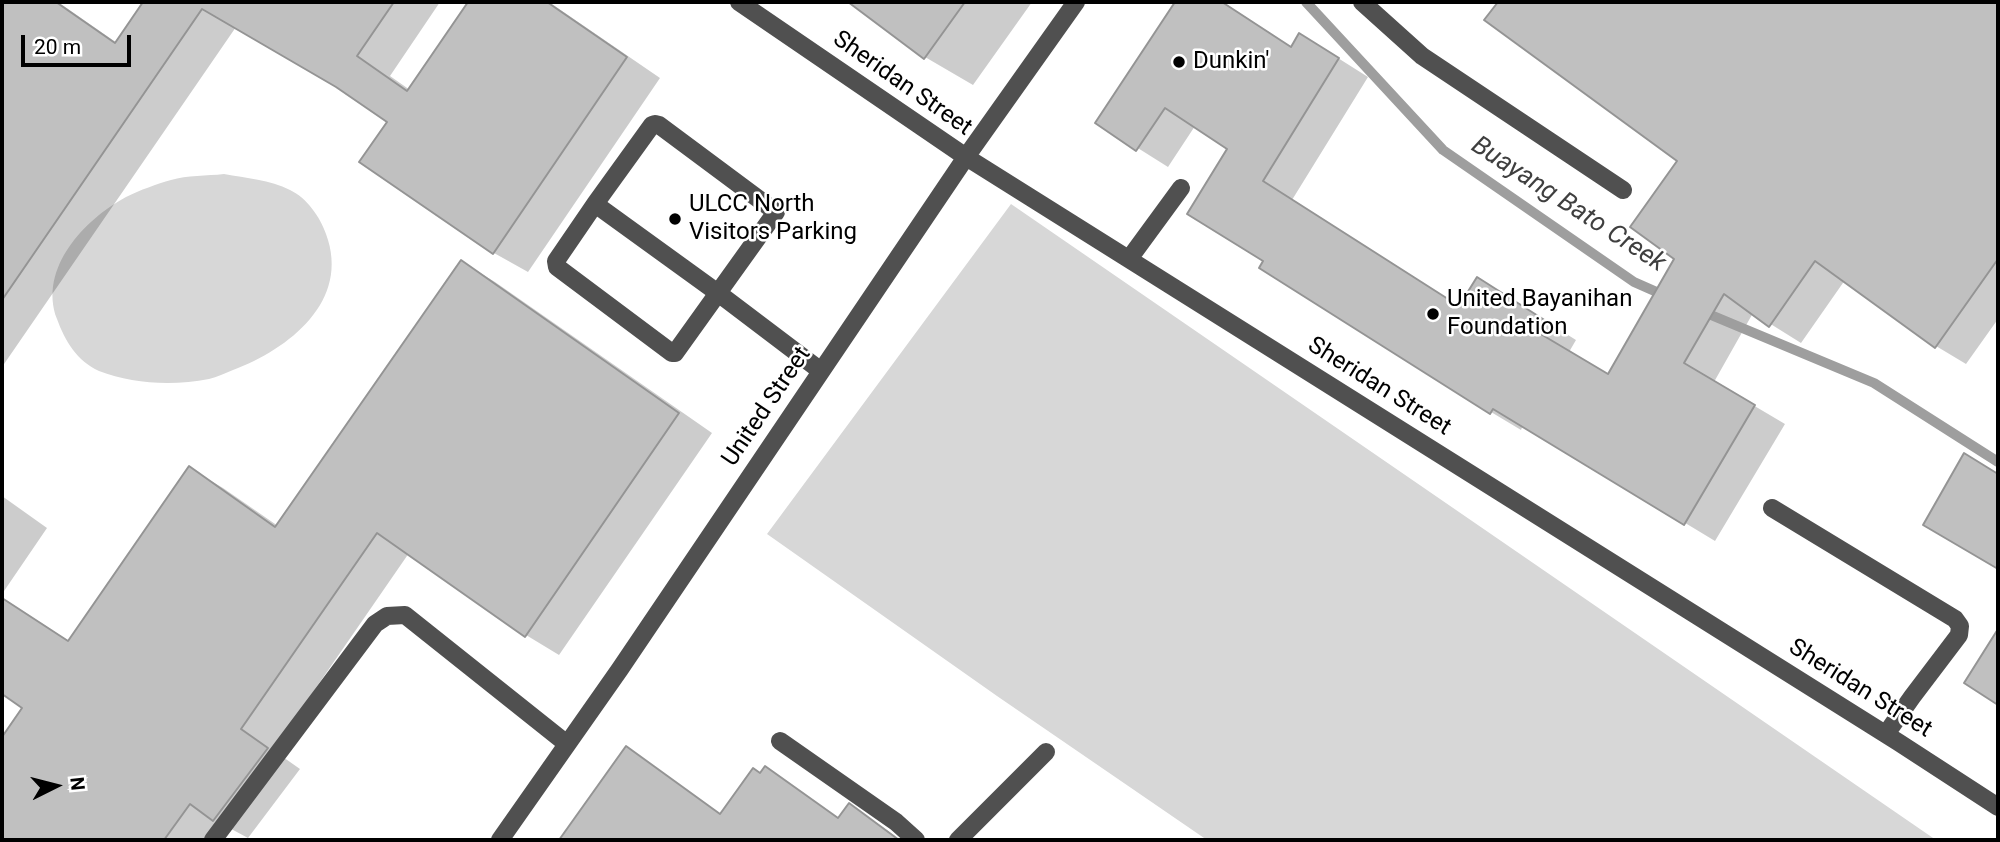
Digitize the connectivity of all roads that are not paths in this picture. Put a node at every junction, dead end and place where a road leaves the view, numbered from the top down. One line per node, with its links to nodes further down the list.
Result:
1 (739, 2): 4 (street, Sheridan Street)
2 (1076, 2): 4 (street, United Street)
3 (1362, 2): 6 (street)
4 (966, 157): 8 (street, Sheridan Street); 10 (street, United Street)
5 (1181, 188): 8 (street)
6 (1623, 190)
7 (595, 204): 9 (street); 9 (street); 9 (street)
8 (1129, 259): 12 (street, Sheridan Street)
9 (718, 293): 10 (street)
10 (821, 372): 14 (street, United Street)
11 (1772, 508): 12 (street)
12 (1886, 734): 16 (street, Sheridan Street)
13 (780, 741): 19 (street)
14 (568, 744): 17 (street); 18 (street, United Street)
15 (1046, 752): 20 (street)
16 (1998, 807)
17 (213, 840)
18 (500, 840)
19 (916, 840)
20 (958, 840)

